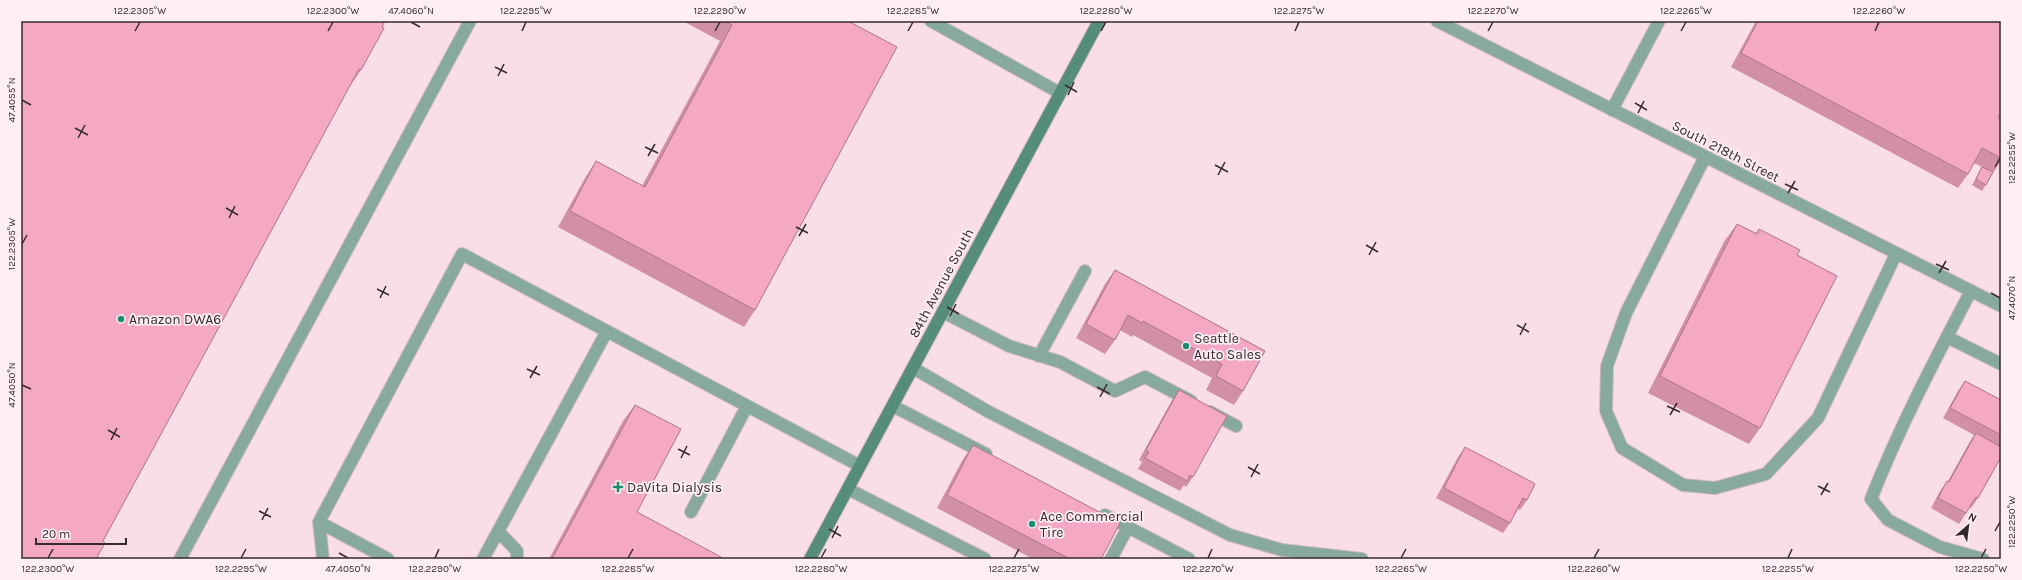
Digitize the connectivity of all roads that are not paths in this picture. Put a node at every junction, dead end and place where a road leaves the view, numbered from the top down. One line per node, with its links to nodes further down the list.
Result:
1 (470, 21): 30 (street)
2 (931, 21): 6 (street)
3 (1099, 21): 6 (main road, 84th Avenue South)
4 (1437, 21): 7 (street, South 218th Street)
5 (1659, 21): 7 (street)
6 (1060, 93): 13 (main road, 84th Avenue South)
7 (1612, 110): 8 (street, South 218th Street)
8 (1705, 157): 9 (street, South 218th Street); 9 (street)
9 (1896, 254): 11 (street, South 218th Street)
10 (1085, 271): 16 (street)
11 (1971, 291): 12 (street, South 218th Street); 15 (street)
12 (2001, 306)
13 (943, 312): 16 (street); 18 (main road, 84th Avenue South)
14 (607, 331): 19 (street); 27 (street); 29 (street)
15 (1947, 337): 17 (street); 40 (street)
16 (1039, 356): 21 (street)
17 (2001, 364)
18 (913, 368): 20 (main road, 84th Avenue South); 39 (street)
19 (747, 406): 23 (street); 26 (street)
20 (893, 406): 22 (street); 23 (main road, 84th Avenue South)
21 (1236, 426)
22 (996, 459)
23 (860, 466): 24 (main road, 84th Avenue South)
24 (848, 489): 35 (main road, 84th Avenue South); 36 (street)
25 (1093, 509): 28 (street)
26 (691, 512)
27 (319, 522): 31 (street); 32 (street)
28 (1128, 527): 37 (street); 38 (street)
29 (498, 531): 33 (street); 34 (street)
30 (180, 559)
31 (323, 559)
32 (388, 559)
33 (483, 559)
34 (517, 559)
35 (810, 559)
36 (985, 559)
37 (1111, 559)
38 (1189, 559)
39 (1362, 559)
40 (1983, 559)

